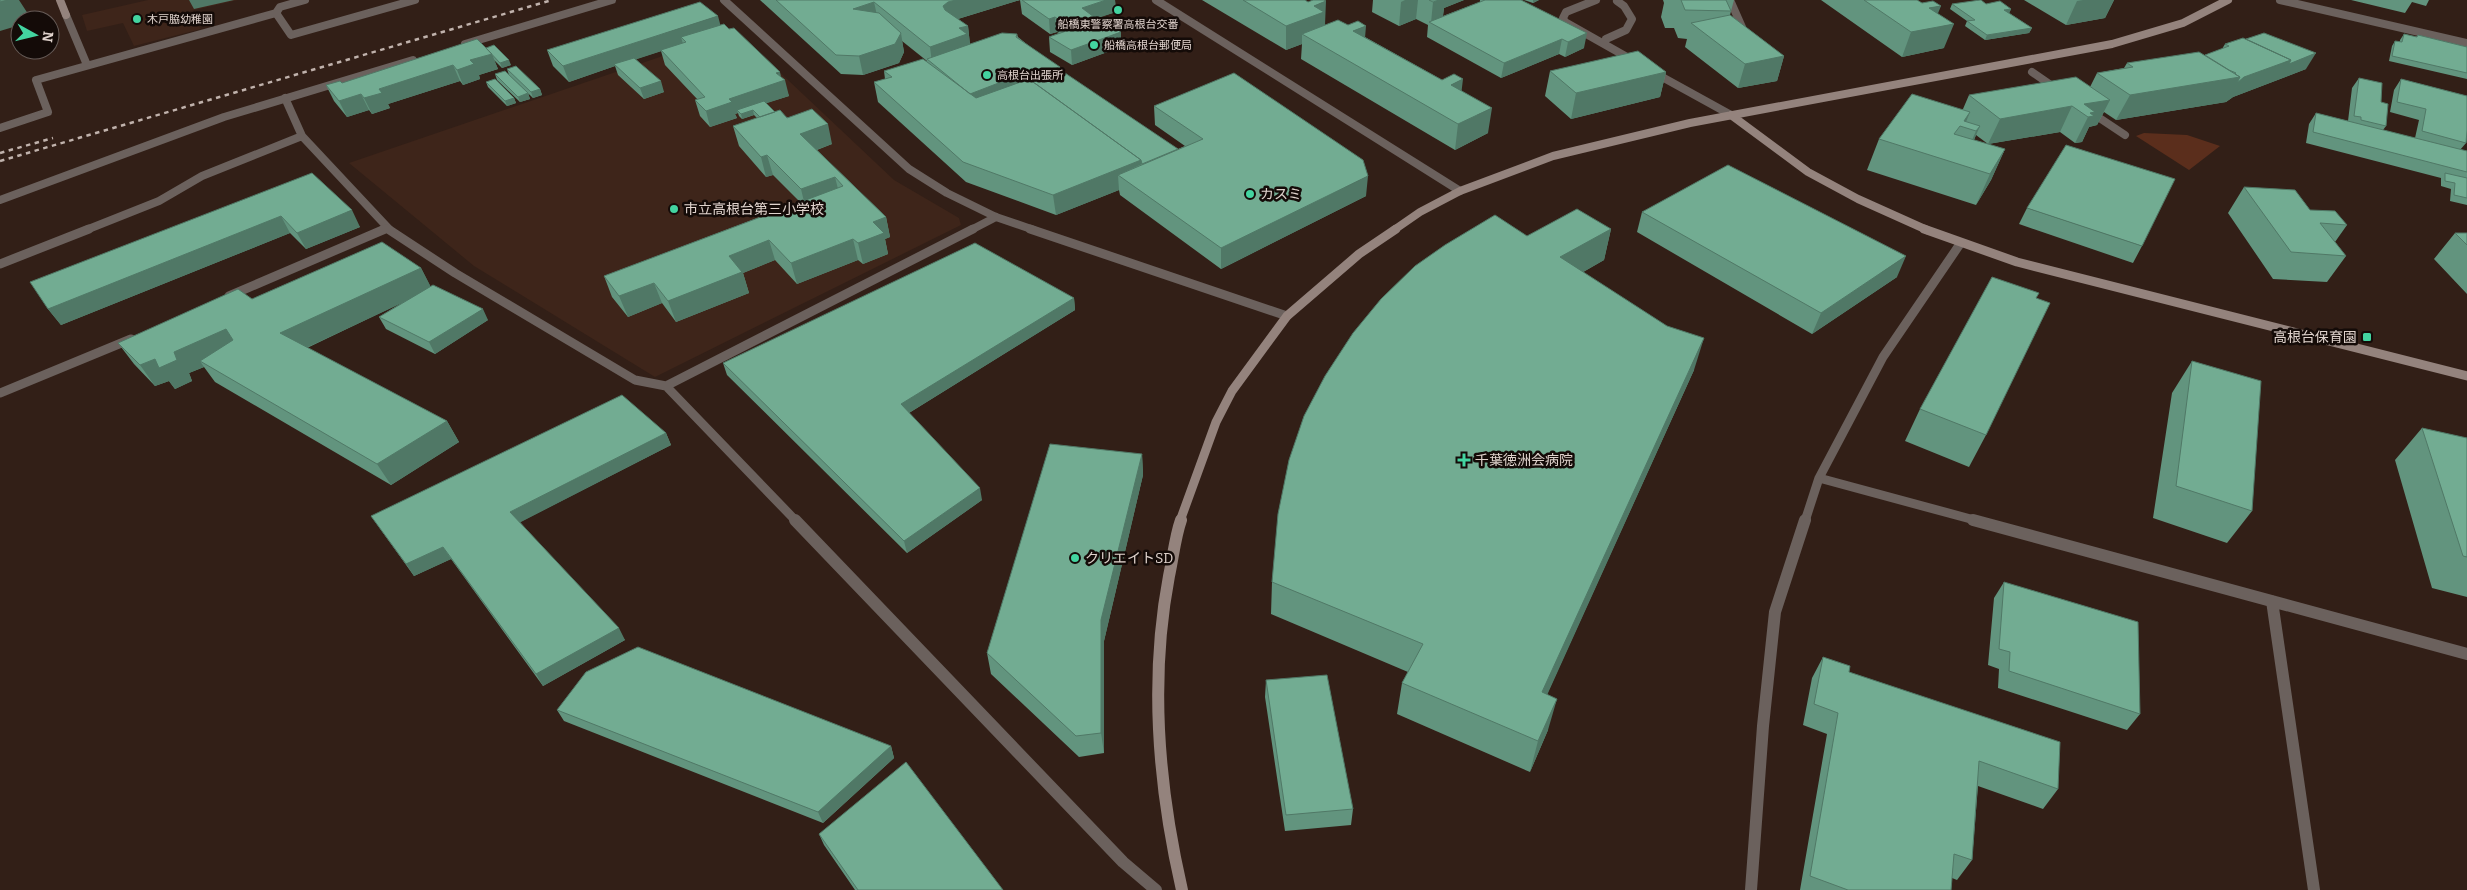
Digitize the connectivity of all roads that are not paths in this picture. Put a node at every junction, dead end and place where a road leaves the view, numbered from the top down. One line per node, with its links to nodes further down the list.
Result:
1 (60, 0): 19 (street)
2 (306, 0): 12 (street)
3 (415, 0): 12 (street)
4 (612, 0): 16 (street)
5 (724, 0): 31 (street)
6 (1156, 0): 29 (street)
7 (1596, 0): 18 (street)
8 (1730, 0): 15 (street)
9 (2228, 0): 25 (street)
10 (2280, 0): 14 (street)
11 (1617, 1): 13 (street)
12 (276, 13): 19 (street)
13 (1606, 39)
14 (2467, 43)
15 (1755, 45)
16 (453, 48)
17 (425, 56): 23 (street)
18 (1638, 63)
19 (87, 65): 26 (street)
20 (1646, 68): 25 (street)
21 (2032, 72): 22 (street)
22 (2062, 92)
23 (285, 98): 28 (street); 30 (street)
24 (2085, 108): 27 (street)
25 (1731, 115): 29 (street); 33 (street)
26 (0, 128)
27 (2125, 135)
28 (302, 136): 32 (street); 34 (street)
29 (1460, 191): 36 (street)
30 (0, 200)
31 (996, 217): 36 (street); 39 (street)
32 (387, 228): 35 (street); 39 (street)
33 (1960, 244): 38 (street); 41 (street)
34 (0, 264)
35 (216, 302)
36 (1287, 316): 45 (street)
37 (145, 333): 40 (street)
38 (2467, 376)
39 (666, 386): 44 (street)
40 (0, 393)
41 (1819, 478): 42 (street); 46 (street)
42 (2272, 601): 43 (street); 47 (street)
43 (2467, 654)
44 (1156, 890)
45 (1182, 890)
46 (1751, 890)
47 (2314, 890)

